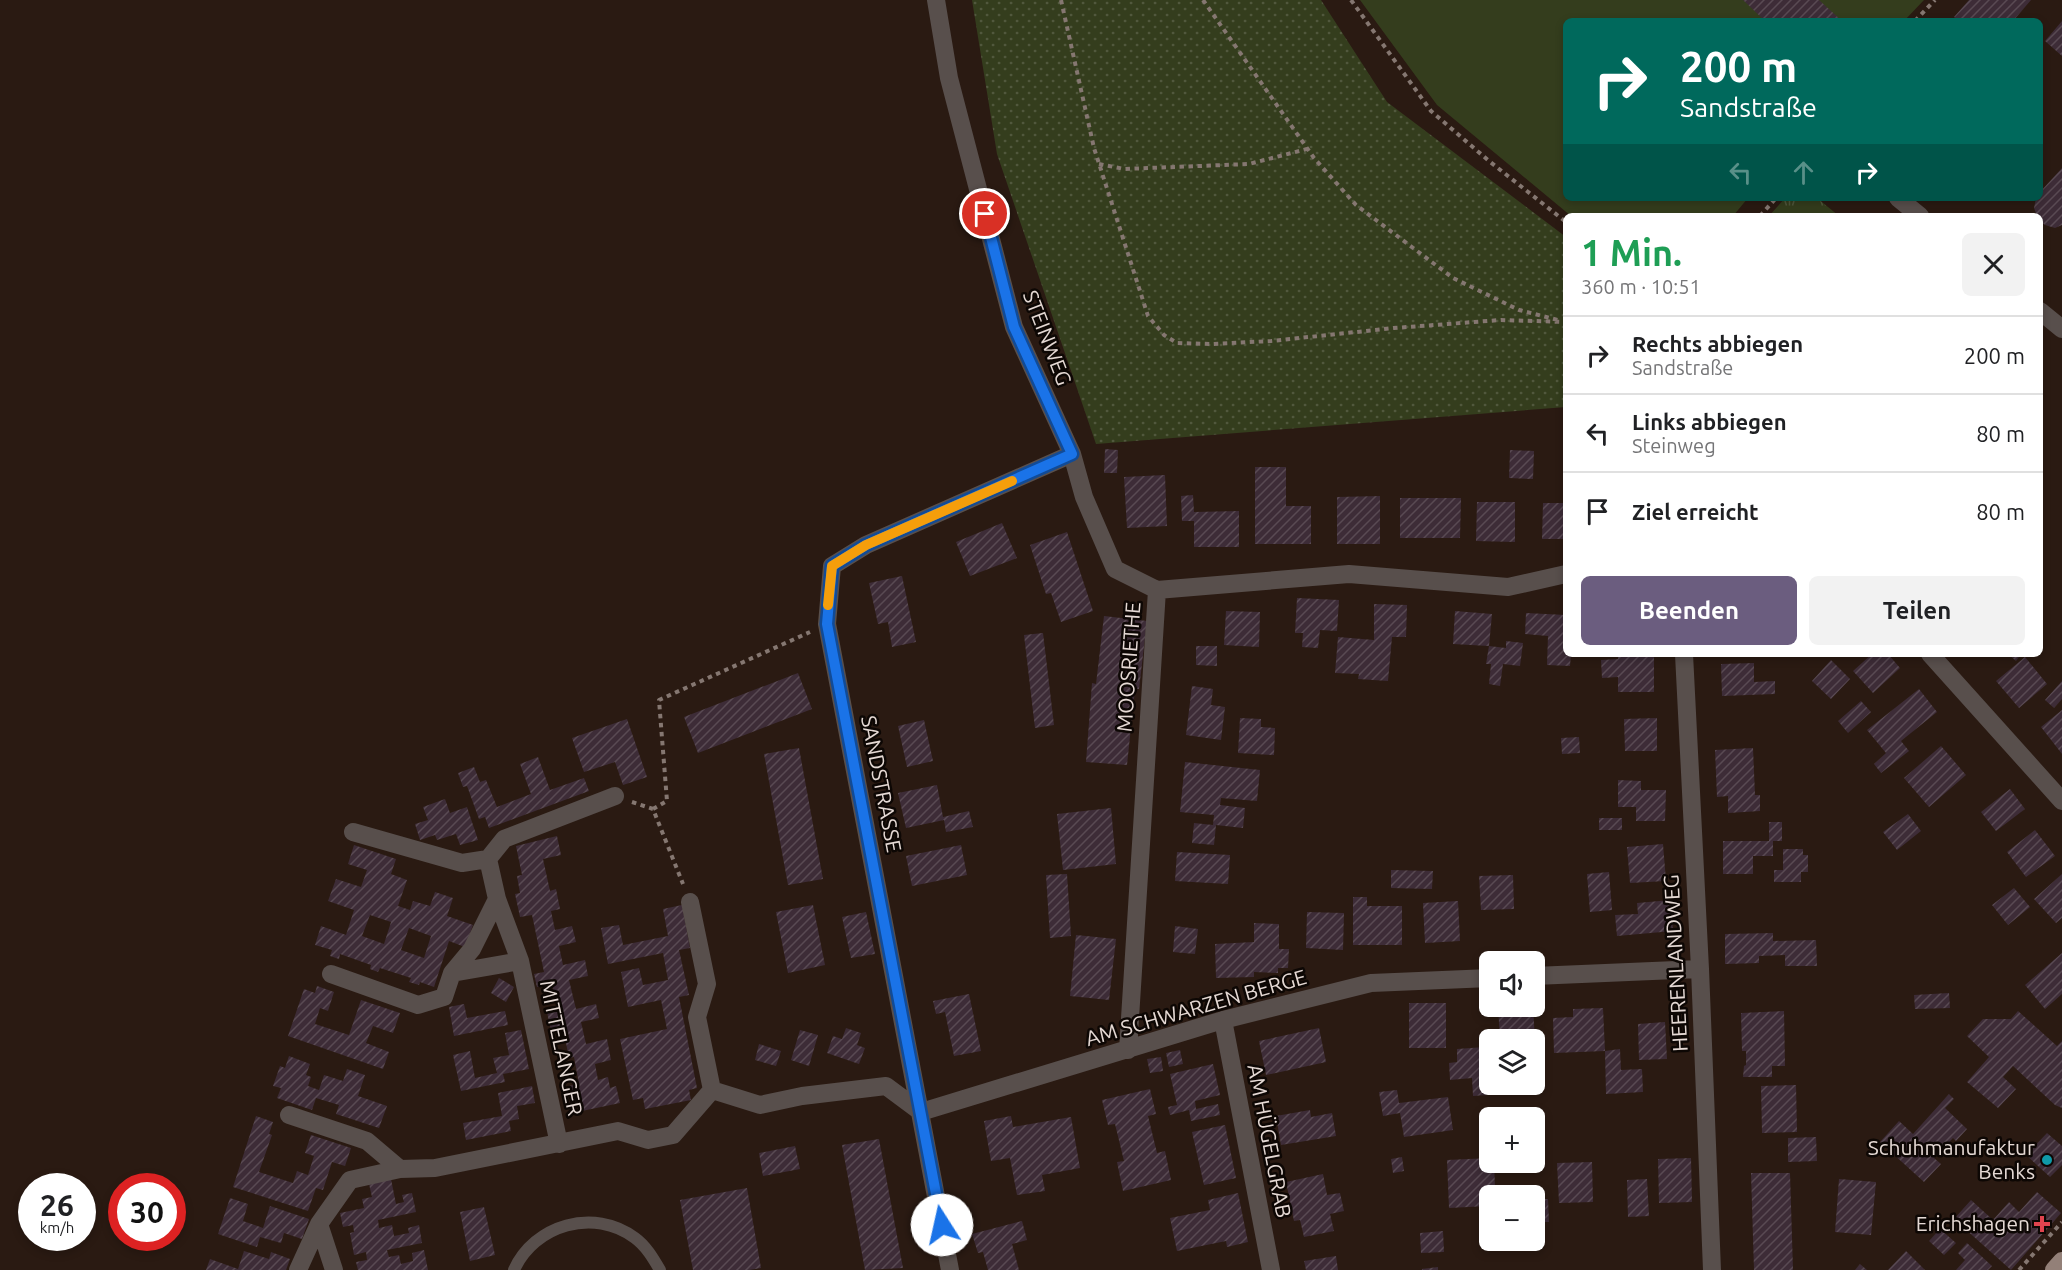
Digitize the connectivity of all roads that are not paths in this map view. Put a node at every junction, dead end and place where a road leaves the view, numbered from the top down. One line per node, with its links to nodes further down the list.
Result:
1 (936, 0): 6 (street, STEINWEG)
2 (1902, 201): 3 (street)
3 (1916, 213)
4 (2043, 313): 5 (street)
5 (2062, 329)
6 (1072, 454): 8 (street, STEINWEG); 26 (street, SANDSTRASSE)
7 (1563, 575): 8 (street, MOOSRIETHE)
8 (1157, 590): 24 (street, MOOSRIETHE)
9 (1684, 657): 18 (street, HEERENLANDWEG)
10 (1933, 657): 12 (street)
11 (615, 796): 14 (street)
12 (2062, 801)
13 (353, 832): 14 (street)
14 (488, 859): 15 (street, MITTELANGER)
15 (497, 899): 17 (street, MITTELANGER); 19 (street)
16 (690, 902): 25 (street)
17 (520, 961): 19 (street, MITTELANGER); 28 (street, MITTELANGER)
18 (1700, 969): 21 (street); 38 (street, HEERENLANDWEG)
19 (452, 973): 20 (street)
20 (331, 974)
21 (1545, 976)
22 (1479, 978): 23 (street, AM SCHWARZEN BERGE)
23 (1222, 1020): 24 (street, AM SCHWARZEN BERGE); 37 (street, AM HÜGELGRAB)
24 (1128, 1050): 26 (street, AM SCHWARZEN BERGE)
25 (712, 1090): 26 (street); 28 (street)
26 (921, 1112): 36 (street, SANDSTRASSE)
27 (289, 1115): 29 (street)
28 (559, 1144): 29 (street)
29 (400, 1169): 30 (street)
30 (320, 1224): 32 (street); 33 (street)
31 (2062, 1262): 39 (main road)
32 (298, 1270)
33 (334, 1270)
34 (514, 1270): 35 (lane)
35 (660, 1270)
36 (950, 1270)
37 (1271, 1270)
38 (1712, 1270)
39 (2054, 1270)

